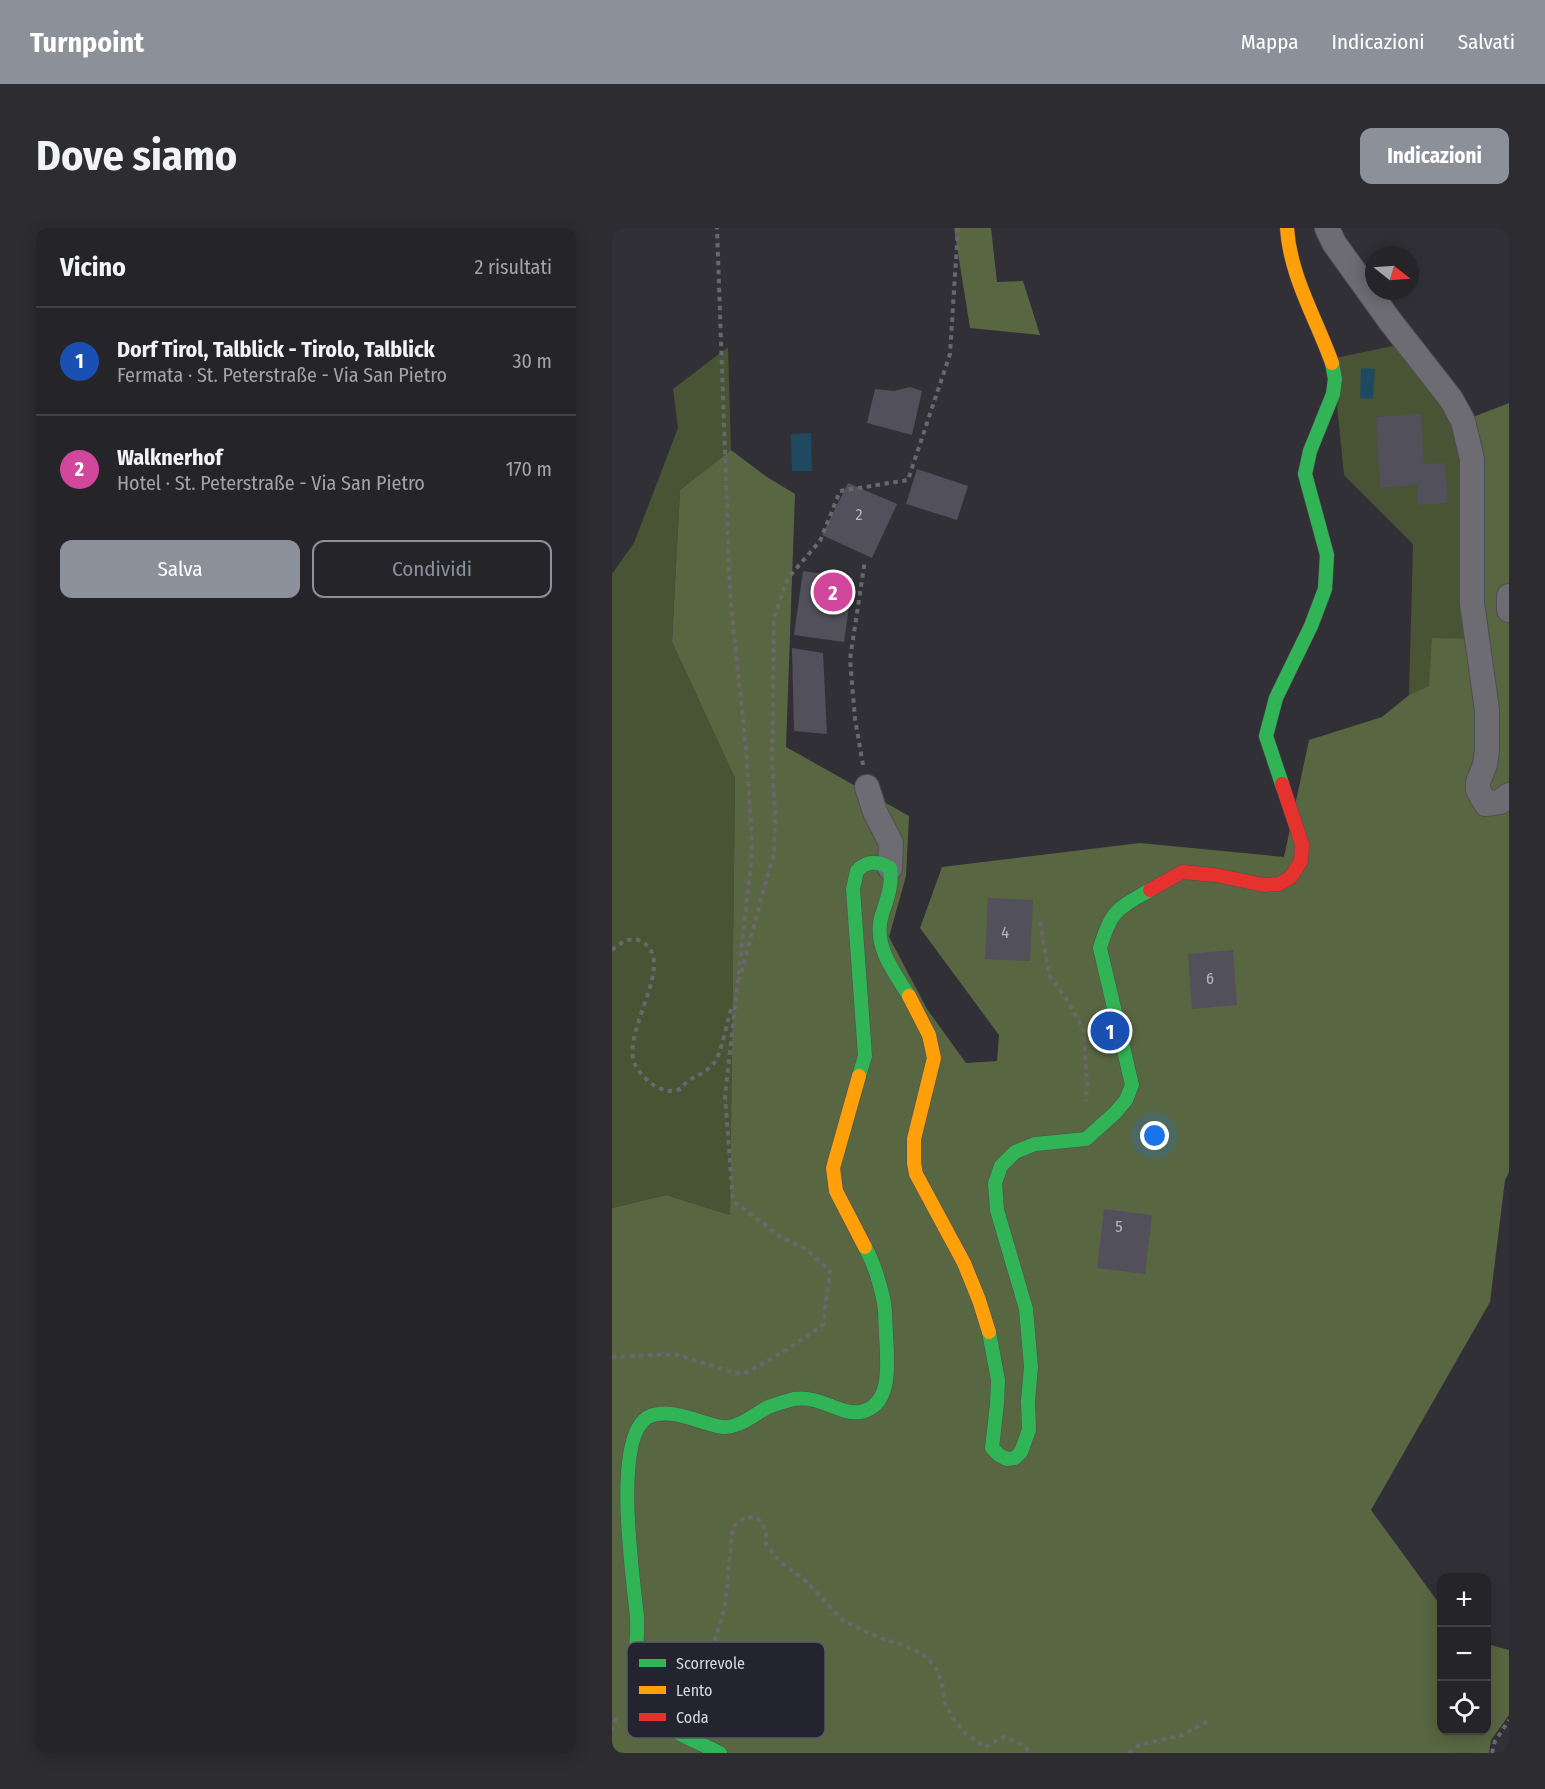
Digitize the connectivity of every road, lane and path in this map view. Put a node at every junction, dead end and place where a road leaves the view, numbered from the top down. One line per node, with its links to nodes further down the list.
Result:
1 (717, 228): 13 (path)
2 (958, 228): 13 (path)
3 (1287, 228): 10 (street)
4 (1326, 228): 9 (street)
5 (865, 560): 8 (path)
6 (1509, 596): 7 (street)
7 (1509, 610)
8 (867, 787): 10 (street)
9 (1509, 795)
10 (890, 868): 16 (street)
11 (1040, 922): 14 (path)
12 (612, 950): 13 (path)
13 (735, 995): 15 (path)
14 (1085, 1105)
15 (612, 1357)
16 (636, 1642)
17 (715, 1642): 22 (path)
18 (1509, 1720): 24 (path)
19 (1208, 1721): 23 (path)
20 (690, 1738): 21 (street)
21 (720, 1753)
22 (1029, 1753)
23 (1129, 1753)
24 (1492, 1753)

